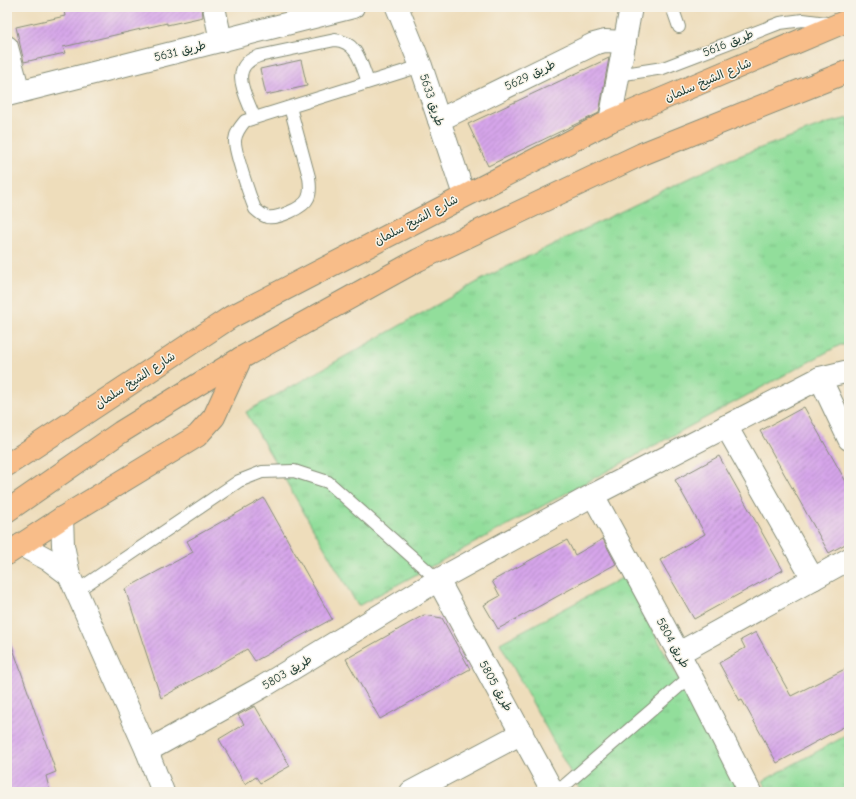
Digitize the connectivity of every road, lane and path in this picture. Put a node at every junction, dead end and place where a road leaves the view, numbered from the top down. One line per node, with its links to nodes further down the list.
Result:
1 (214, 7): 9 (street)
2 (353, 7): 6 (street, طريق 5631)
3 (397, 7): 12 (street, طريق 5633)
4 (632, 7): 10 (street)
5 (672, 7): 8 (lane)
6 (289, 15): 9 (street, طريق 5631)
7 (844, 23): 14 (lane, طريق 5616); 20 (main road, شارع الشيخ سلمان)
8 (679, 27)
9 (221, 41): 16 (street, طريق 5631)
10 (625, 42): 14 (street); 19 (street, طريق 5629)
11 (7, 47): 16 (street)
12 (421, 66): 15 (lane); 19 (street, طريق 5633)
13 (844, 74): 22 (main road)
14 (618, 75): 20 (street)
15 (368, 82): 17 (lane); 18 (lane)
16 (13, 93)
17 (290, 107): 18 (lane); 18 (lane)
18 (254, 117)
19 (439, 120): 21 (street, طريق 5633)
20 (610, 121): 21 (main road, شارع الشيخ سلمان)
21 (464, 195): 27 (main road, شارع الشيخ سلمان)
22 (241, 358): 29 (main road); 30 (main road)
23 (849, 371): 24 (street, طريق 5803)
24 (820, 378): 25 (street, طريق 5803); 26 (street)
25 (726, 426): 28 (street, طريق 5803); 33 (street)
26 (849, 439)
27 (8, 463)
28 (593, 495): 34 (street, طريق 5803); 36 (street, طريق 5804)
29 (7, 512)
30 (62, 518): 31 (main road); 35 (street)
31 (14, 549): 35 (street)
32 (849, 559): 33 (street)
33 (813, 579): 36 (street)
34 (438, 580): 35 (lane); 38 (street, طريق 5805); 39 (street, طريق 5803)
35 (72, 584): 39 (street)
36 (679, 653): 37 (street, طريق 5804)
37 (691, 676): 43 (lane); 44 (street, طريق 5804)
38 (522, 733): 41 (street); 42 (street, طريق 5805)
39 (147, 751): 40 (street)
40 (163, 792)
41 (411, 792)
42 (553, 792)
43 (557, 792)
44 (750, 792)

